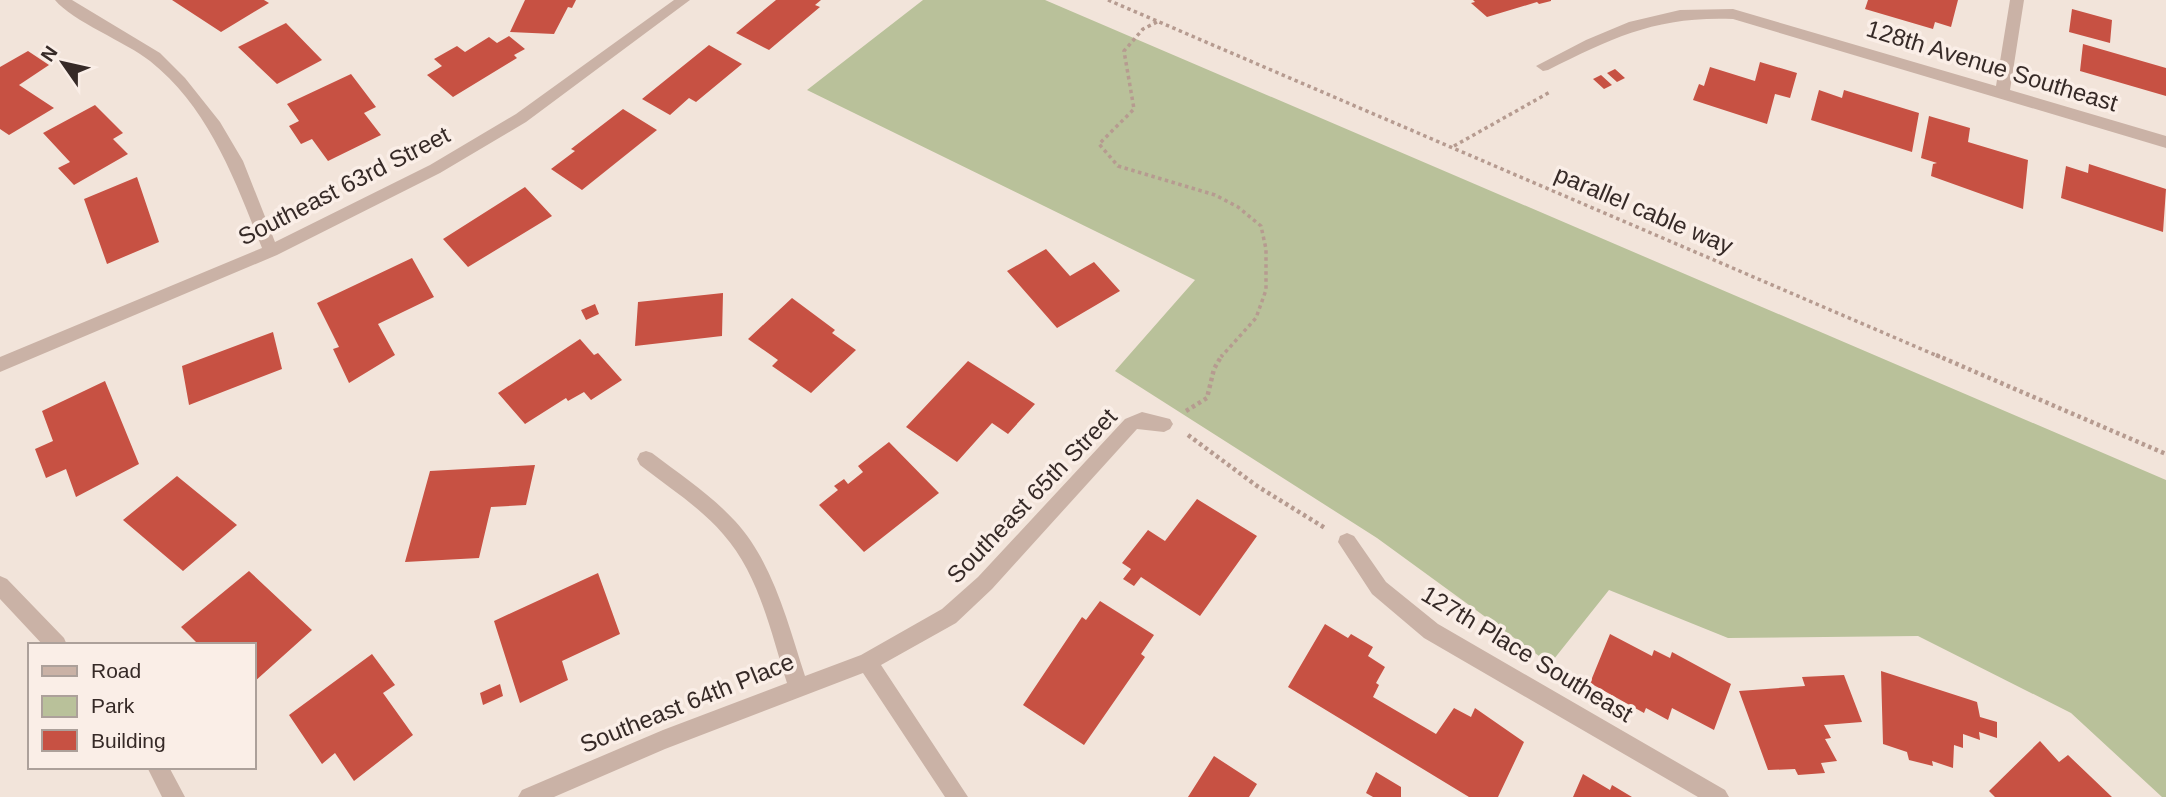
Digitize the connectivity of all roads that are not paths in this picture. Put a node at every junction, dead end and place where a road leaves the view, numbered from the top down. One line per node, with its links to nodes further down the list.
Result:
1 (62, 0): 7 (street)
2 (683, 0): 7 (street, Southeast 63rd Street)
3 (2017, 0): 5 (street)
4 (1543, 66): 5 (street, 128th Avenue Southeast)
5 (2002, 92): 6 (street, 128th Avenue Southeast)
6 (2166, 142)
7 (271, 251): 8 (street, Southeast 63rd Street)
8 (0, 365)
9 (1164, 424): 14 (street, Southeast 65th Street)
10 (646, 459): 15 (street)
11 (1347, 542): 20 (street, 127th Place Southeast)
12 (0, 584): 13 (street)
13 (55, 643)
14 (867, 662): 15 (street, Southeast 64th Place); 19 (street)
15 (798, 687): 18 (street, Southeast 64th Place)
16 (158, 769): 17 (street)
17 (174, 797)
18 (529, 797)
19 (957, 797)
20 (1718, 797)

